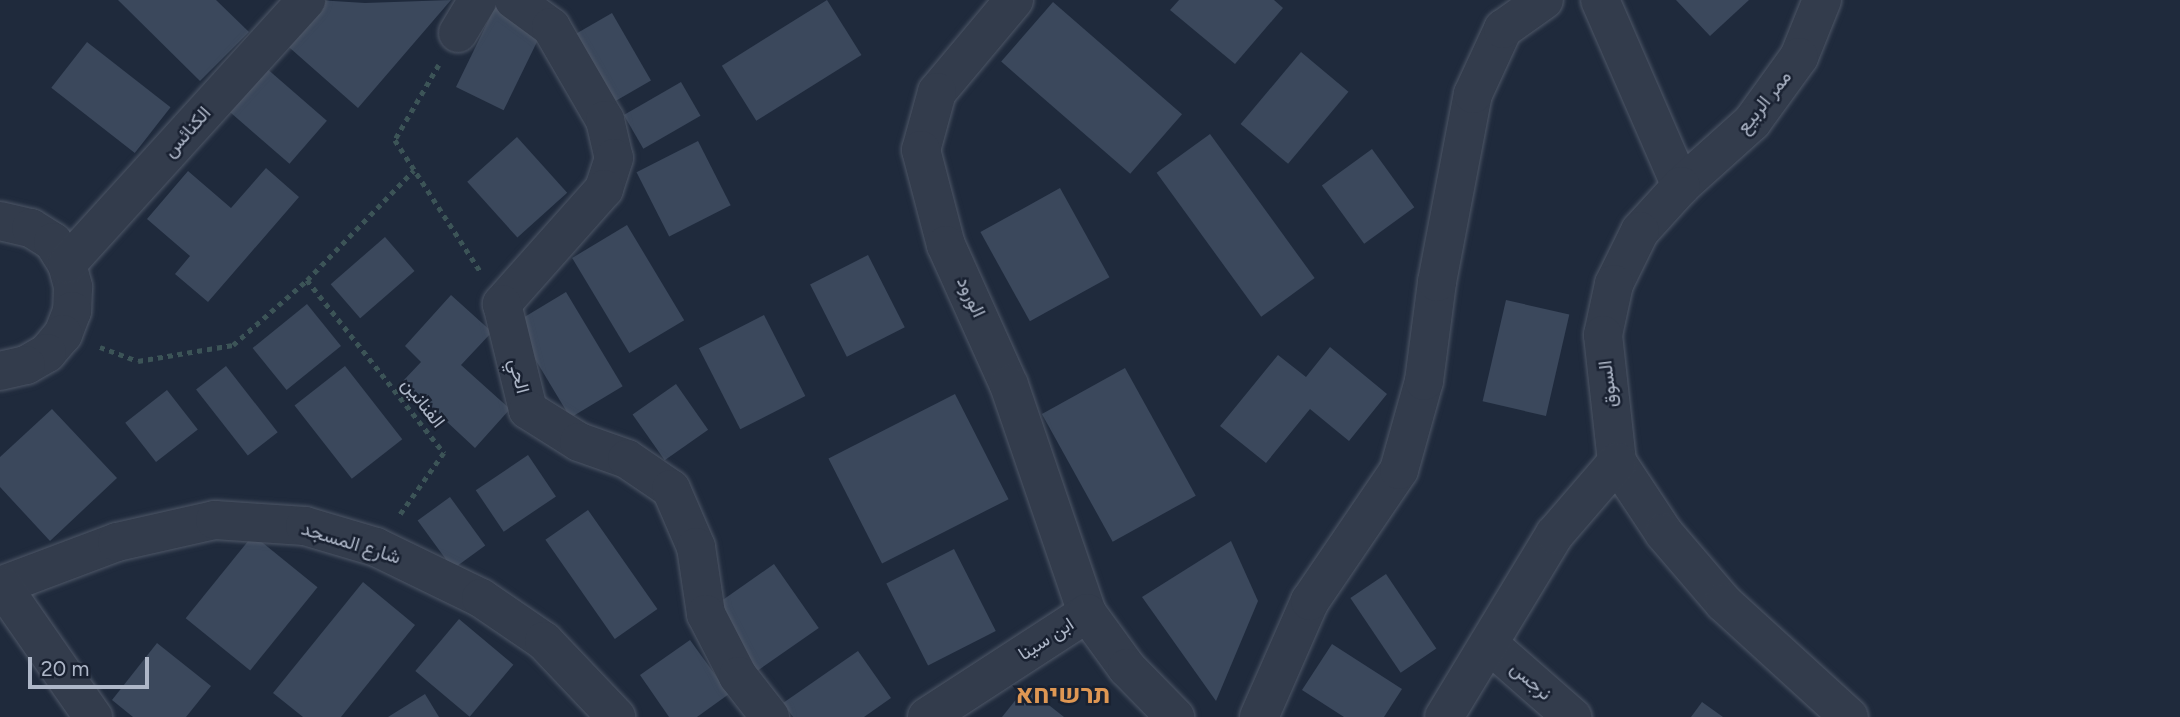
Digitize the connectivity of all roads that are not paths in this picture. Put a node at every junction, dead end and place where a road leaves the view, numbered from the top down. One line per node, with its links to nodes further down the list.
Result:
1 (306, 0): 11 (street, الكنائس)
2 (478, 0): 8 (street)
3 (514, 0): 19 (street, الحي)
4 (1014, 0): 15 (street, الورود)
5 (1544, 0): 22 (street)
6 (1600, 0): 9 (street)
7 (1822, 0): 9 (street, ممر الربيع)
8 (458, 33)
9 (1681, 186): 13 (street, السوق)
10 (0, 221): 11 (street)
11 (67, 264): 12 (street)
12 (0, 371)
13 (1618, 462): 16 (street); 25 (street, السوق)
14 (1, 586): 17 (street); 18 (street, شارع المسجد)
15 (1087, 613): 20 (street, ابن سينا); 21 (street, ابن سينا)
16 (1489, 644): 23 (street); 24 (street, نرجس)
17 (93, 717)
18 (616, 717)
19 (770, 717)
20 (927, 717)
21 (1175, 717)
22 (1259, 717)
23 (1444, 717)
24 (1572, 717)
25 (1849, 717)

